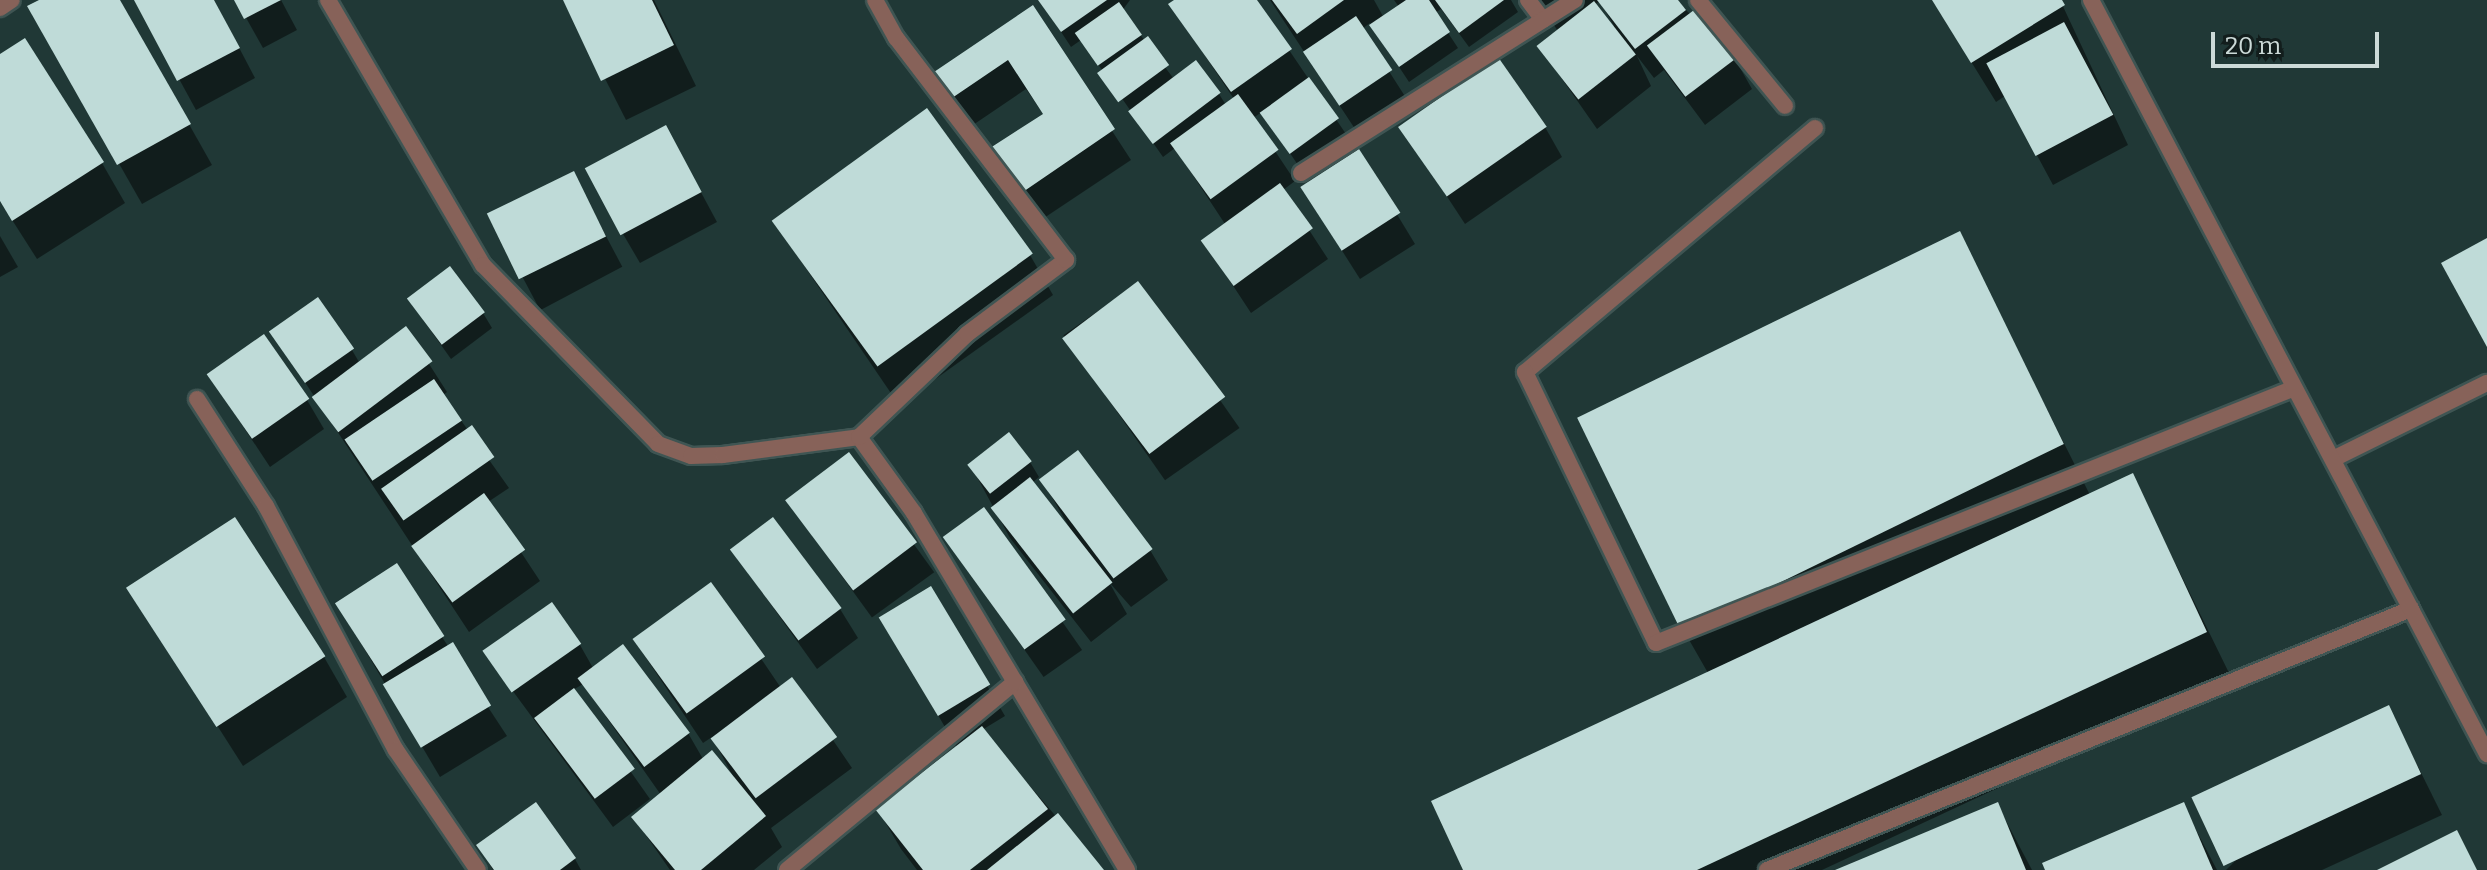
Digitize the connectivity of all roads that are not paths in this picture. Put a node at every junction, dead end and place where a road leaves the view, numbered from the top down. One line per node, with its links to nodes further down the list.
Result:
1 (12, 0): 8 (street)
2 (328, 0): 16 (street)
3 (875, 0): 16 (street)
4 (1528, 0): 9 (street)
5 (1575, 0): 9 (street)
6 (1698, 0): 10 (street)
7 (2091, 0): 14 (street)
8 (0, 8)
9 (1543, 20): 12 (street)
10 (1785, 106)
11 (1815, 128): 14 (street)
12 (1301, 173)
13 (2487, 383): 17 (street)
14 (2292, 389): 17 (street)
15 (197, 399): 21 (street)
16 (859, 437): 19 (street)
17 (2333, 459): 18 (street)
18 (2411, 609): 20 (street); 24 (street)
19 (1015, 682): 22 (street); 23 (street)
20 (2487, 754)
21 (478, 870)
22 (787, 870)
23 (1127, 870)
24 (1767, 870)

